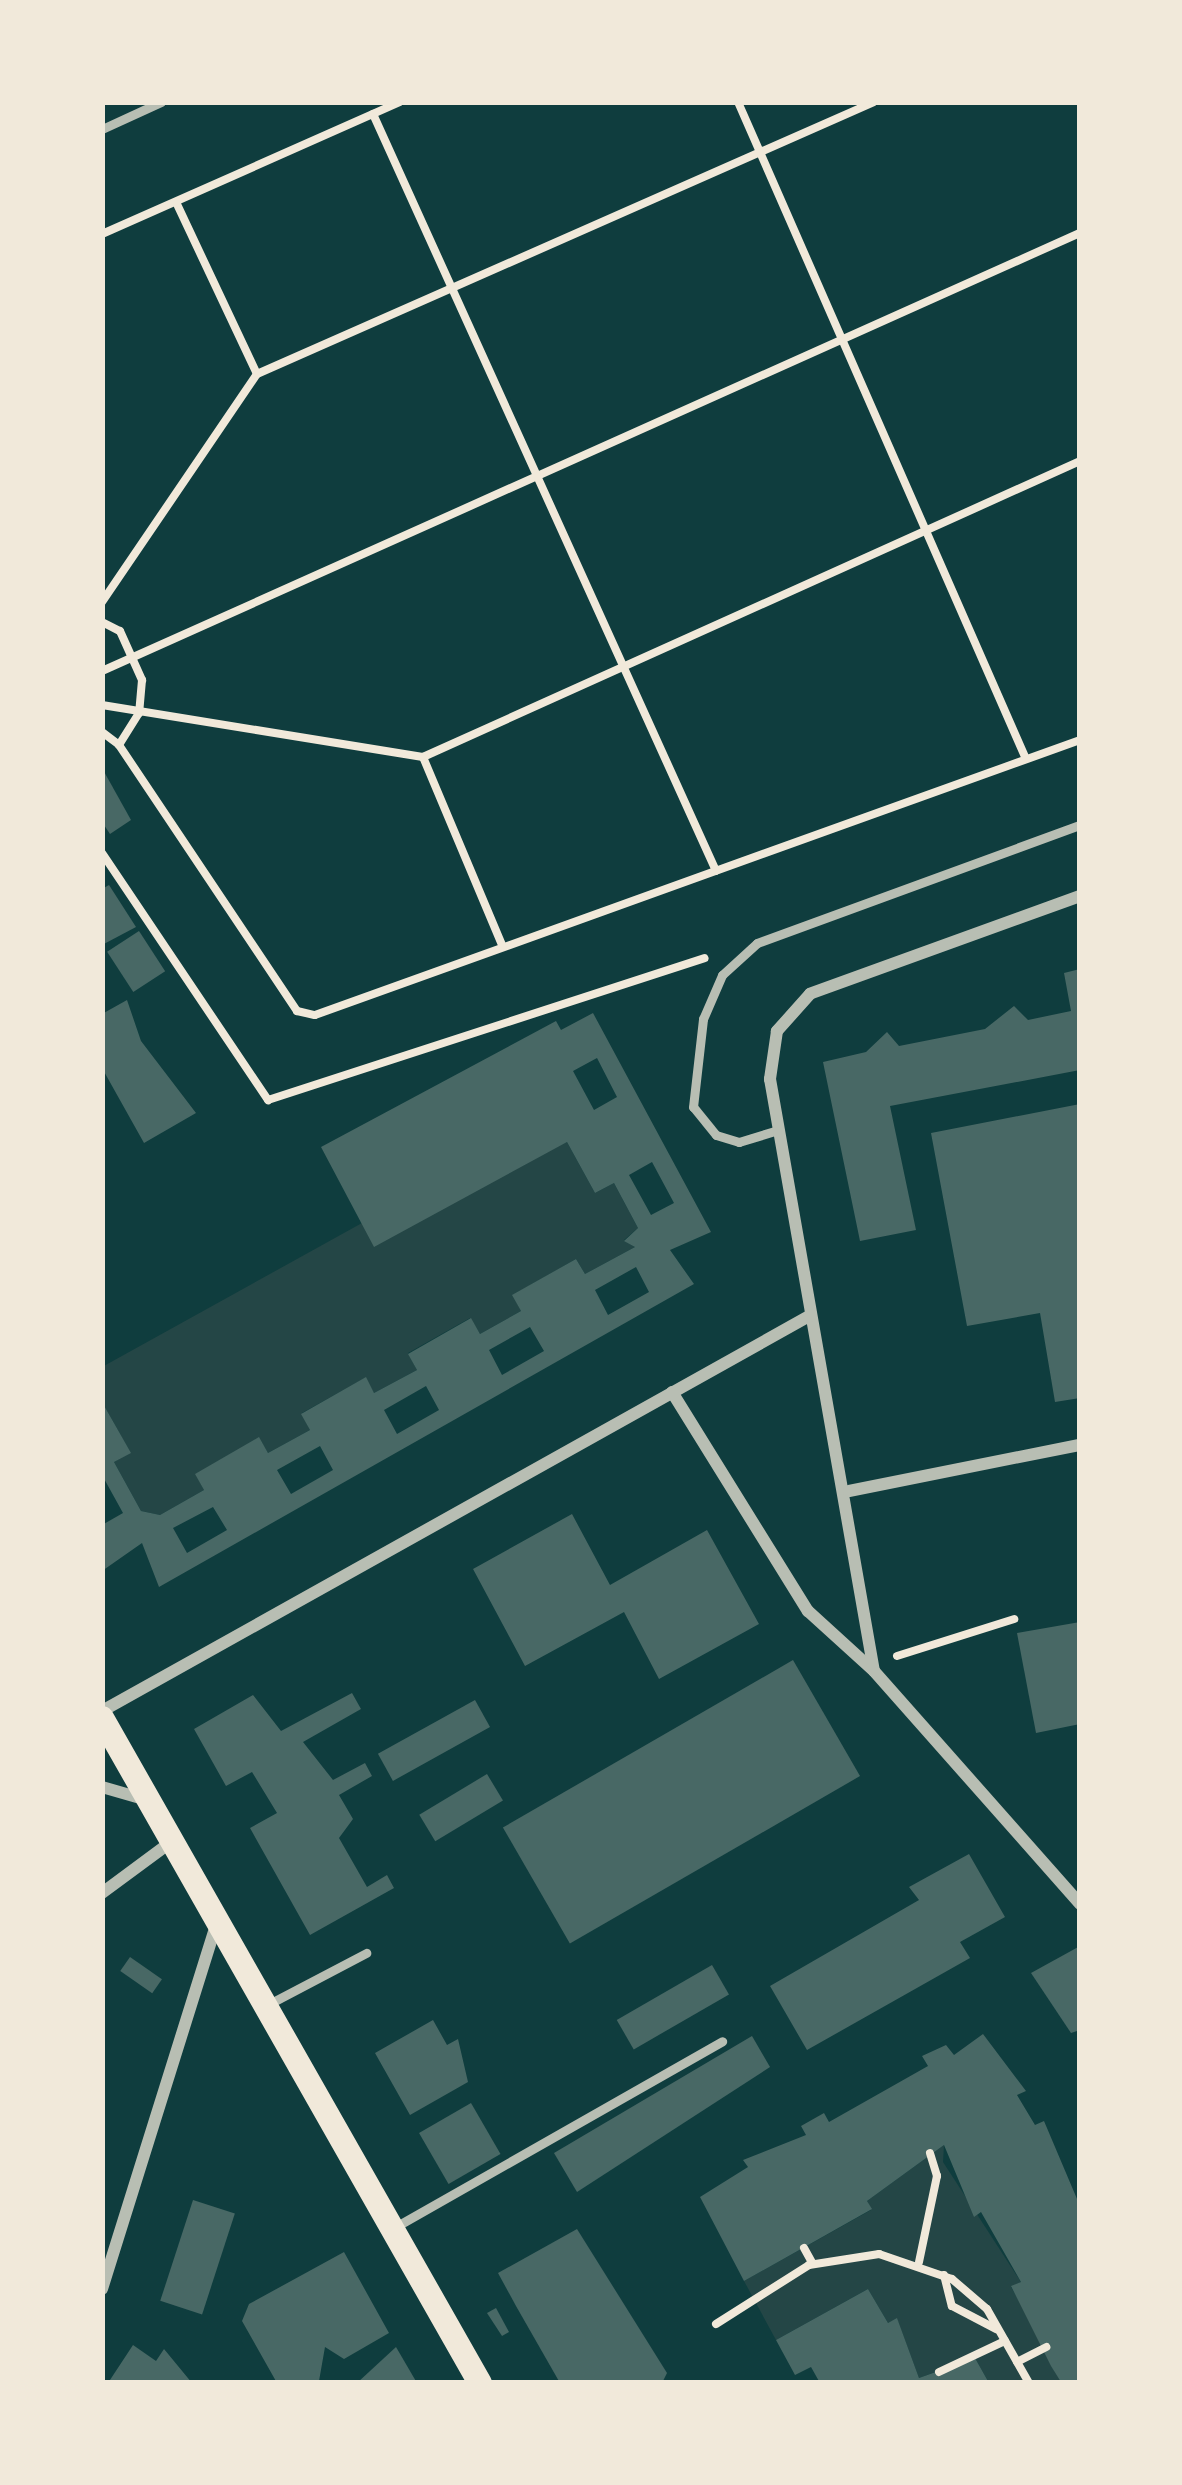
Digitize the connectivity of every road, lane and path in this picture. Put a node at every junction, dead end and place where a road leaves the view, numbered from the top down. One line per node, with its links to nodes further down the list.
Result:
1 (161, 102): 6 (lane)
2 (400, 102): 5 (path)
3 (738, 102): 7 (path)
4 (874, 102): 7 (path)
5 (373, 114): 8 (path); 11 (path)
6 (102, 129)
7 (761, 152): 11 (path); 12 (path)
8 (176, 202): 10 (path); 13 (path)
9 (1080, 233): 12 (path)
10 (102, 234)
11 (454, 290): 13 (path); 15 (path)
12 (844, 339): 15 (path); 16 (path)
13 (257, 374): 17 (path)
14 (1080, 461): 16 (path)
15 (542, 475): 19 (path); 20 (path)
16 (925, 531): 20 (path); 28 (path)
17 (102, 602)
18 (102, 622): 19 (path)
19 (136, 656): 21 (path); 23 (path)
20 (625, 667): 27 (path); 31 (path)
21 (102, 671)
22 (102, 705): 23 (path)
23 (139, 713): 26 (path); 27 (path)
24 (102, 732): 26 (path)
25 (1080, 740): 28 (path)
26 (118, 745): 34 (path)
27 (423, 757): 34 (path)
28 (1026, 759): 31 (path)
29 (1080, 825): 33 (lane)
30 (102, 854): 33 (path)
31 (716, 871): 34 (path)
32 (1080, 896): 35 (street)
33 (757, 943): 35 (lane)
34 (503, 947)
35 (778, 1130): 36 (street)
36 (811, 1315): 37 (street); 39 (street)
37 (672, 1392): 41 (street); 42 (street)
38 (1080, 1445): 39 (street)
39 (849, 1490): 41 (street)
40 (1014, 1618): 41 (path)
41 (873, 1666): 47 (street)
42 (102, 1715): 44 (main road)
43 (102, 1787): 44 (street)
44 (148, 1800): 45 (main road)
45 (171, 1842): 46 (street); 48 (main road)
46 (102, 1893)
47 (1080, 1904)
48 (217, 1921): 50 (main road); 58 (street)
49 (366, 1953): 50 (lane)
50 (265, 2006): 53 (main road)
51 (722, 2041): 53 (lane)
52 (930, 2153): 55 (path)
53 (392, 2229): 64 (main road)
54 (805, 2248): 56 (path)
55 (919, 2262): 56 (path); 57 (path)
56 (813, 2264): 59 (path)
57 (944, 2274): 60 (path); 60 (path)
58 (102, 2289)
59 (716, 2324)
60 (1002, 2336): 62 (path); 63 (path)
61 (1046, 2347): 62 (path)
62 (1018, 2362): 65 (path)
63 (939, 2372)
64 (477, 2382)
65 (1029, 2383)

